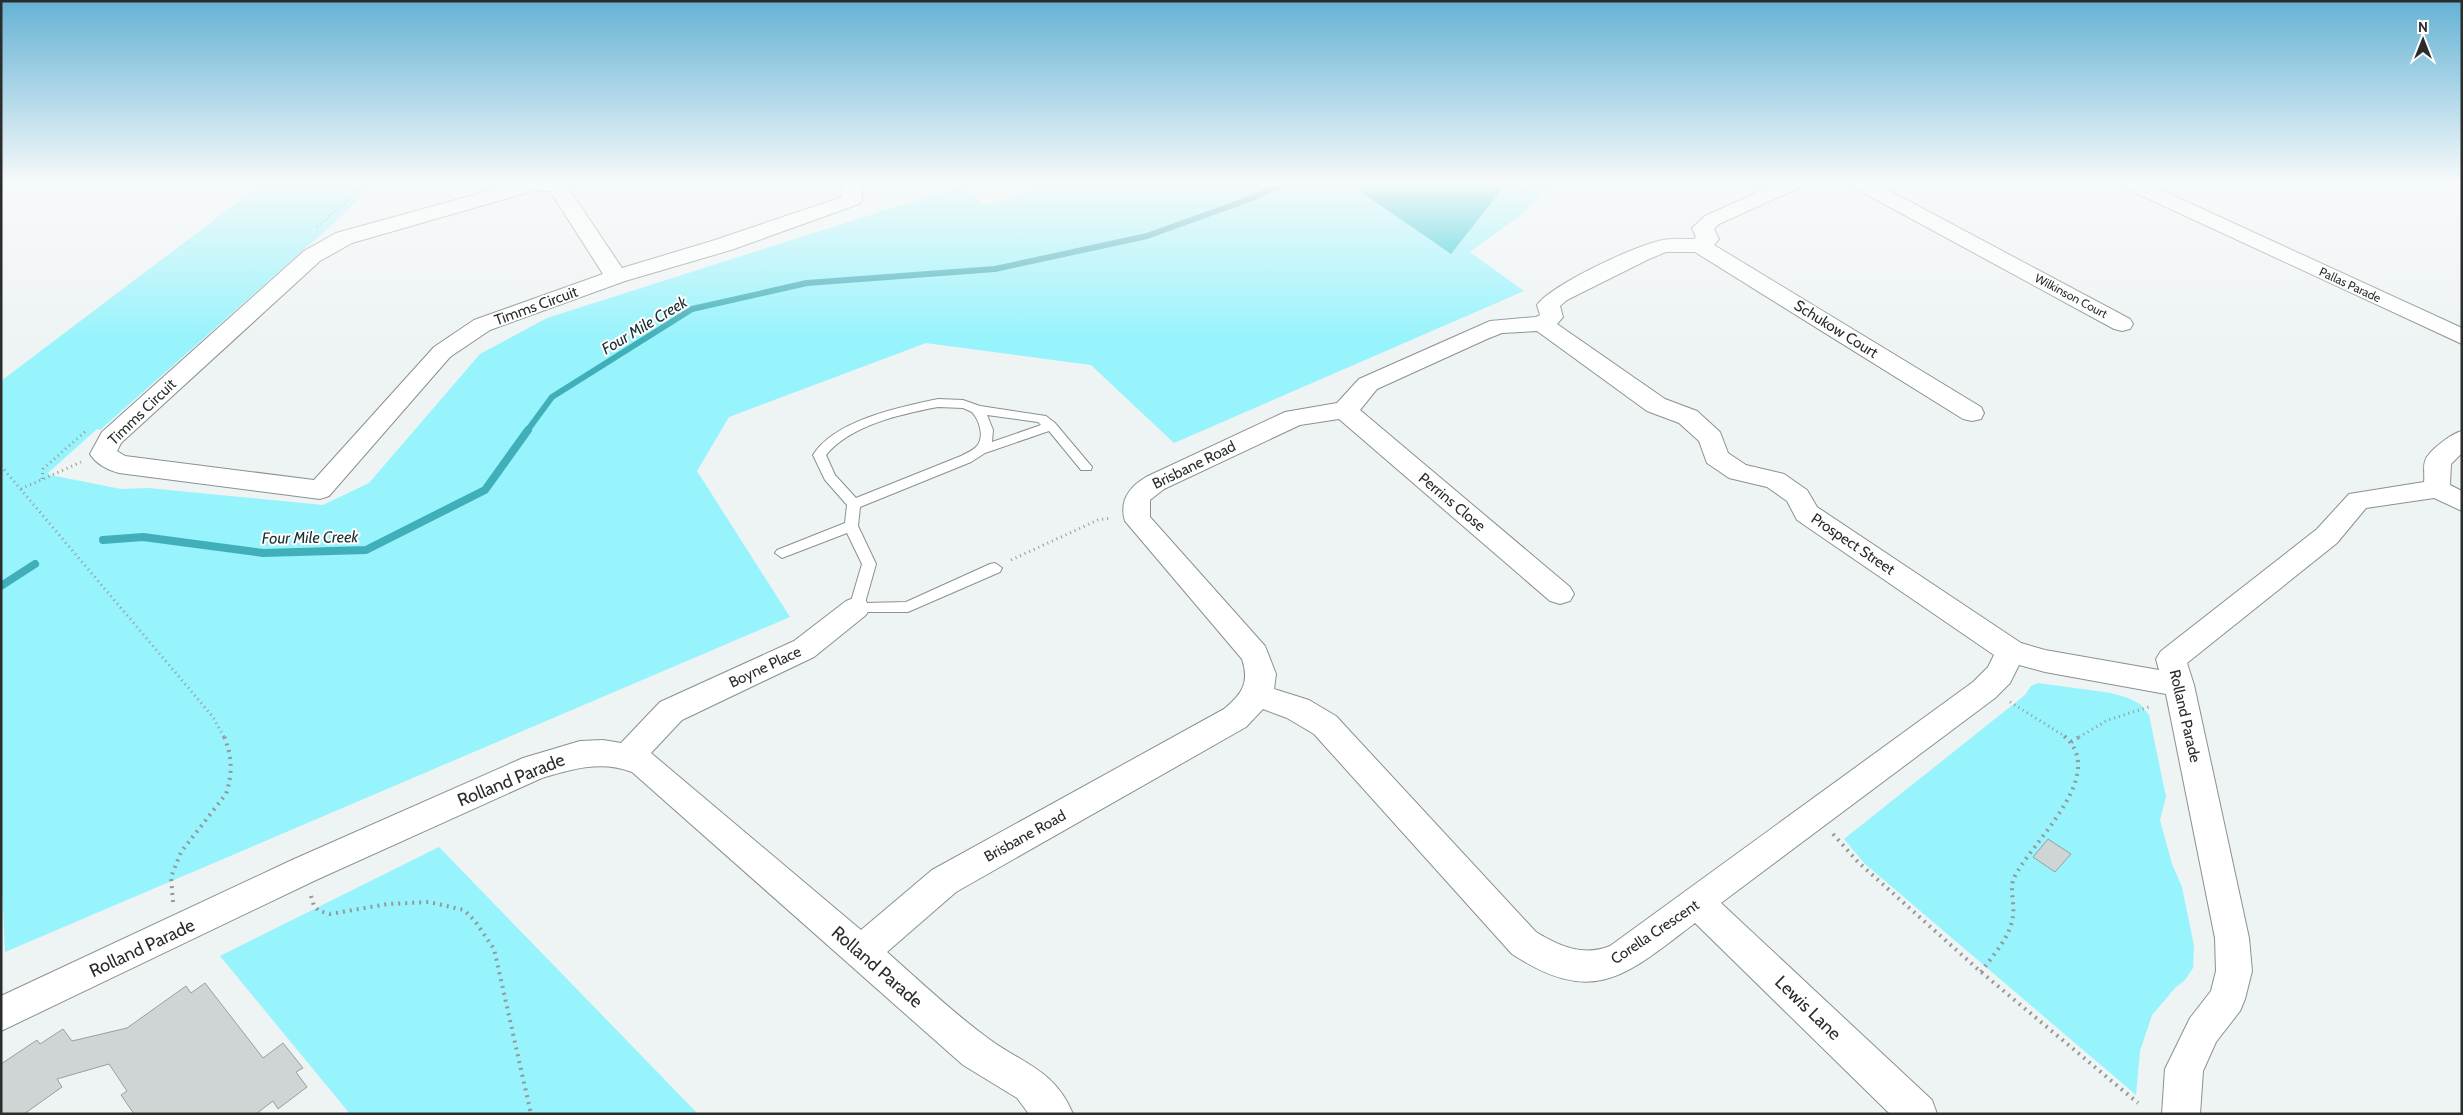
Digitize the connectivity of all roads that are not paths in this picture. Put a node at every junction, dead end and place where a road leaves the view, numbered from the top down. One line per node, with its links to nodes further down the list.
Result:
1 (354, 235): 8 (street, Timms Circuit)
2 (588, 235): 8 (street, Timms Circuit)
3 (752, 235): 8 (street, Timms Circuit)
4 (1706, 235): 7 (street)
5 (1957, 235): 10 (street, Wilkinson Court)
6 (2242, 235): 11 (street, Pallas Parade)
7 (1699, 245): 9 (street); 14 (street, Schukow Court)
8 (617, 276)
9 (1542, 324): 13 (street); 26 (street, Prospect Street)
10 (2122, 324)
11 (2462, 337)
12 (976, 409): 15 (lane); 17 (lane); 20 (lane)
13 (1344, 410): 24 (street, Perrins Close); 28 (street, Brisbane Road)
14 (1972, 413)
15 (1051, 426): 17 (lane); 18 (lane)
16 (2462, 438): 19 (street, Rolland Parade)
17 (981, 450): 20 (lane)
18 (1086, 467)
19 (2450, 496): 27 (street, Rolland Parade)
20 (854, 504): 21 (lane)
21 (851, 526): 22 (lane); 25 (lane)
22 (782, 554)
23 (995, 568): 25 (lane)
24 (1560, 594)
25 (856, 608): 29 (street, Boyne Place)
26 (2011, 651): 27 (street, Prospect Street); 30 (street, Corella Crescent)
27 (2179, 685): 35 (street, Rolland Parade)
28 (1257, 695): 30 (street, Corella Crescent); 31 (street, Brisbane Road)
29 (628, 757): 31 (street, Rolland Parade); 32 (street, Rolland Parade)
30 (1697, 903): 34 (street, Lewis Lane)
31 (860, 953): 33 (street, Rolland Parade)
32 (1, 1014)
33 (1054, 1114)
34 (1918, 1114)
35 (2181, 1114)

